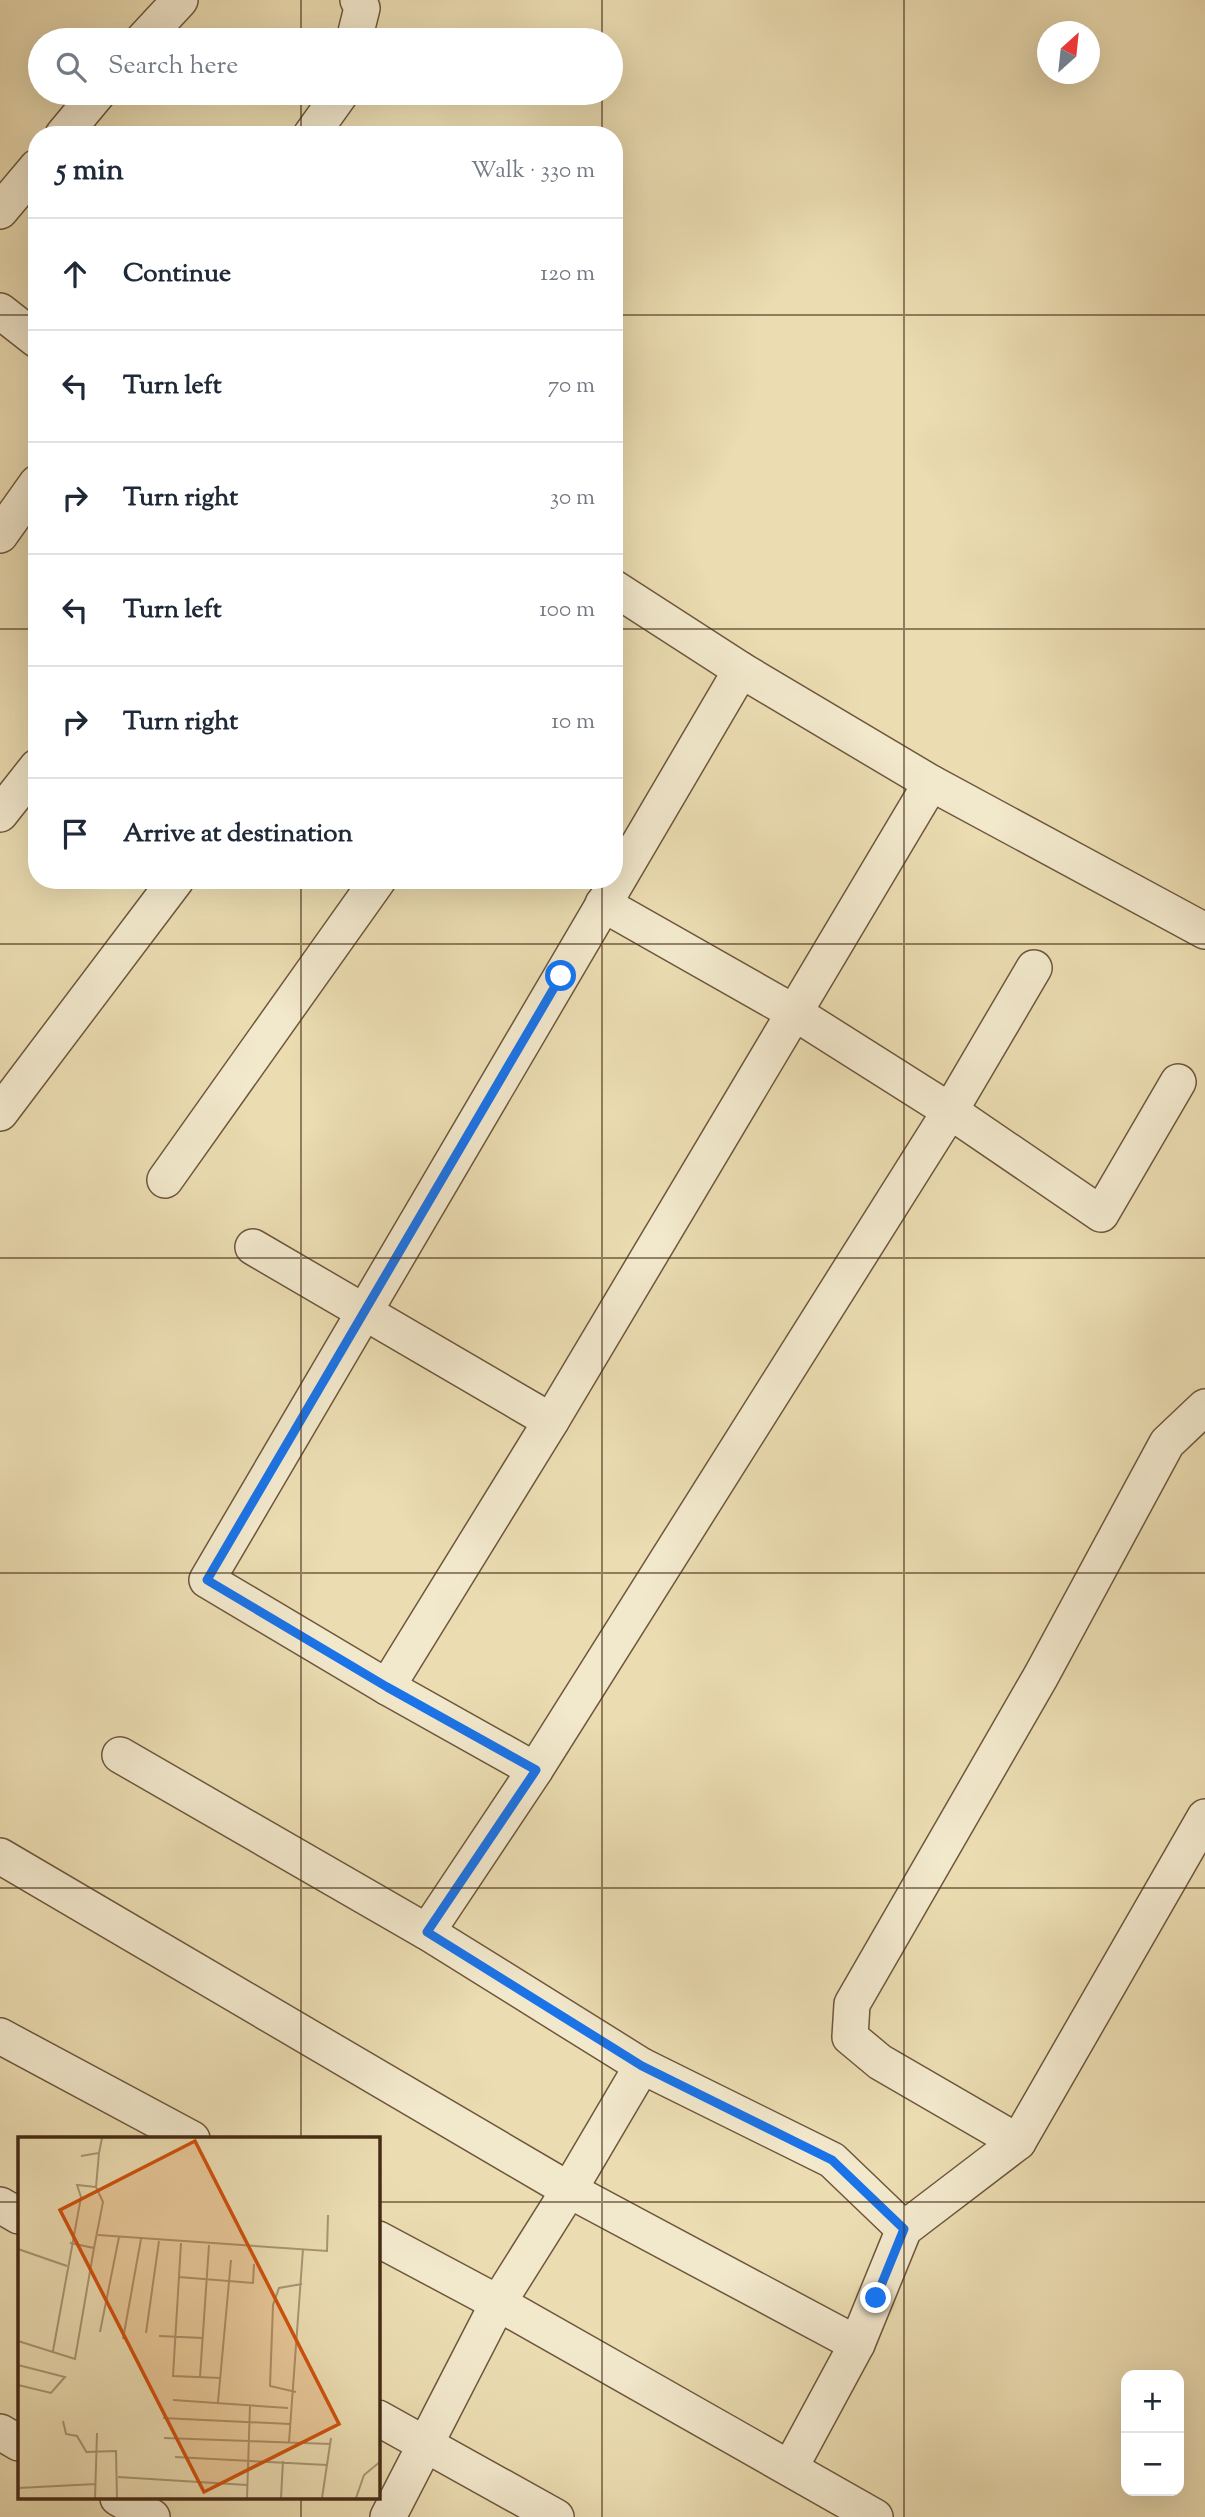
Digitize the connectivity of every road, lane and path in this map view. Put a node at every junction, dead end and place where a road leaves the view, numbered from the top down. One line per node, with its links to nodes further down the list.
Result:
1 (180, 0): 3 (street)
2 (358, 0): 4 (street)
3 (154, 28)
4 (357, 28)
5 (88, 105): 7 (street)
6 (332, 105): 8 (street)
7 (71, 126)
8 (317, 126)
9 (28, 178): 10 (street)
10 (0, 211)
11 (0, 311): 12 (street)
12 (28, 333)
13 (28, 496): 14 (street)
14 (0, 535)
15 (623, 594): 16 (street)
16 (741, 670): 18 (street); 20 (street)
17 (28, 778): 19 (street)
18 (931, 783): 25 (street); 27 (street)
19 (0, 814)
20 (623, 870)
21 (169, 889): 30 (street)
22 (373, 889): 31 (street)
23 (612, 889): 24 (street)
24 (603, 904): 27 (street); 33 (street)
25 (1205, 931)
26 (1034, 968): 29 (street)
27 (795, 1013): 29 (street); 35 (street)
28 (1178, 1082): 29 (street)
29 (950, 1111): 38 (street)
30 (0, 1113)
31 (165, 1180)
32 (253, 1247): 33 (street)
33 (365, 1311): 35 (street); 36 (street)
34 (1205, 1408): 45 (street)
35 (551, 1421): 36 (street)
36 (387, 1687): 38 (street)
37 (120, 1755): 41 (street)
38 (536, 1770): 41 (street)
39 (1205, 1817): 45 (street)
40 (0, 1856): 46 (street)
41 (427, 1932): 43 (street)
42 (0, 2036): 44 (street)
43 (642, 2066): 46 (street); 49 (street)
44 (188, 2137)
45 (1018, 2142): 49 (street)
46 (569, 2190): 51 (street); 52 (street)
47 (0, 2205): 48 (street)
48 (18, 2215)
49 (904, 2229): 52 (street)
50 (380, 2240): 51 (street)
51 (498, 2303): 56 (street); 57 (street)
52 (857, 2344): 57 (street)
53 (380, 2418): 56 (street)
54 (0, 2432): 55 (street)
55 (18, 2442)
56 (426, 2444): 60 (street); 61 (street)
57 (790, 2468): 62 (street)
58 (122, 2500): 59 (street)
59 (152, 2517)
60 (388, 2517)
61 (556, 2517)
62 (875, 2517)

